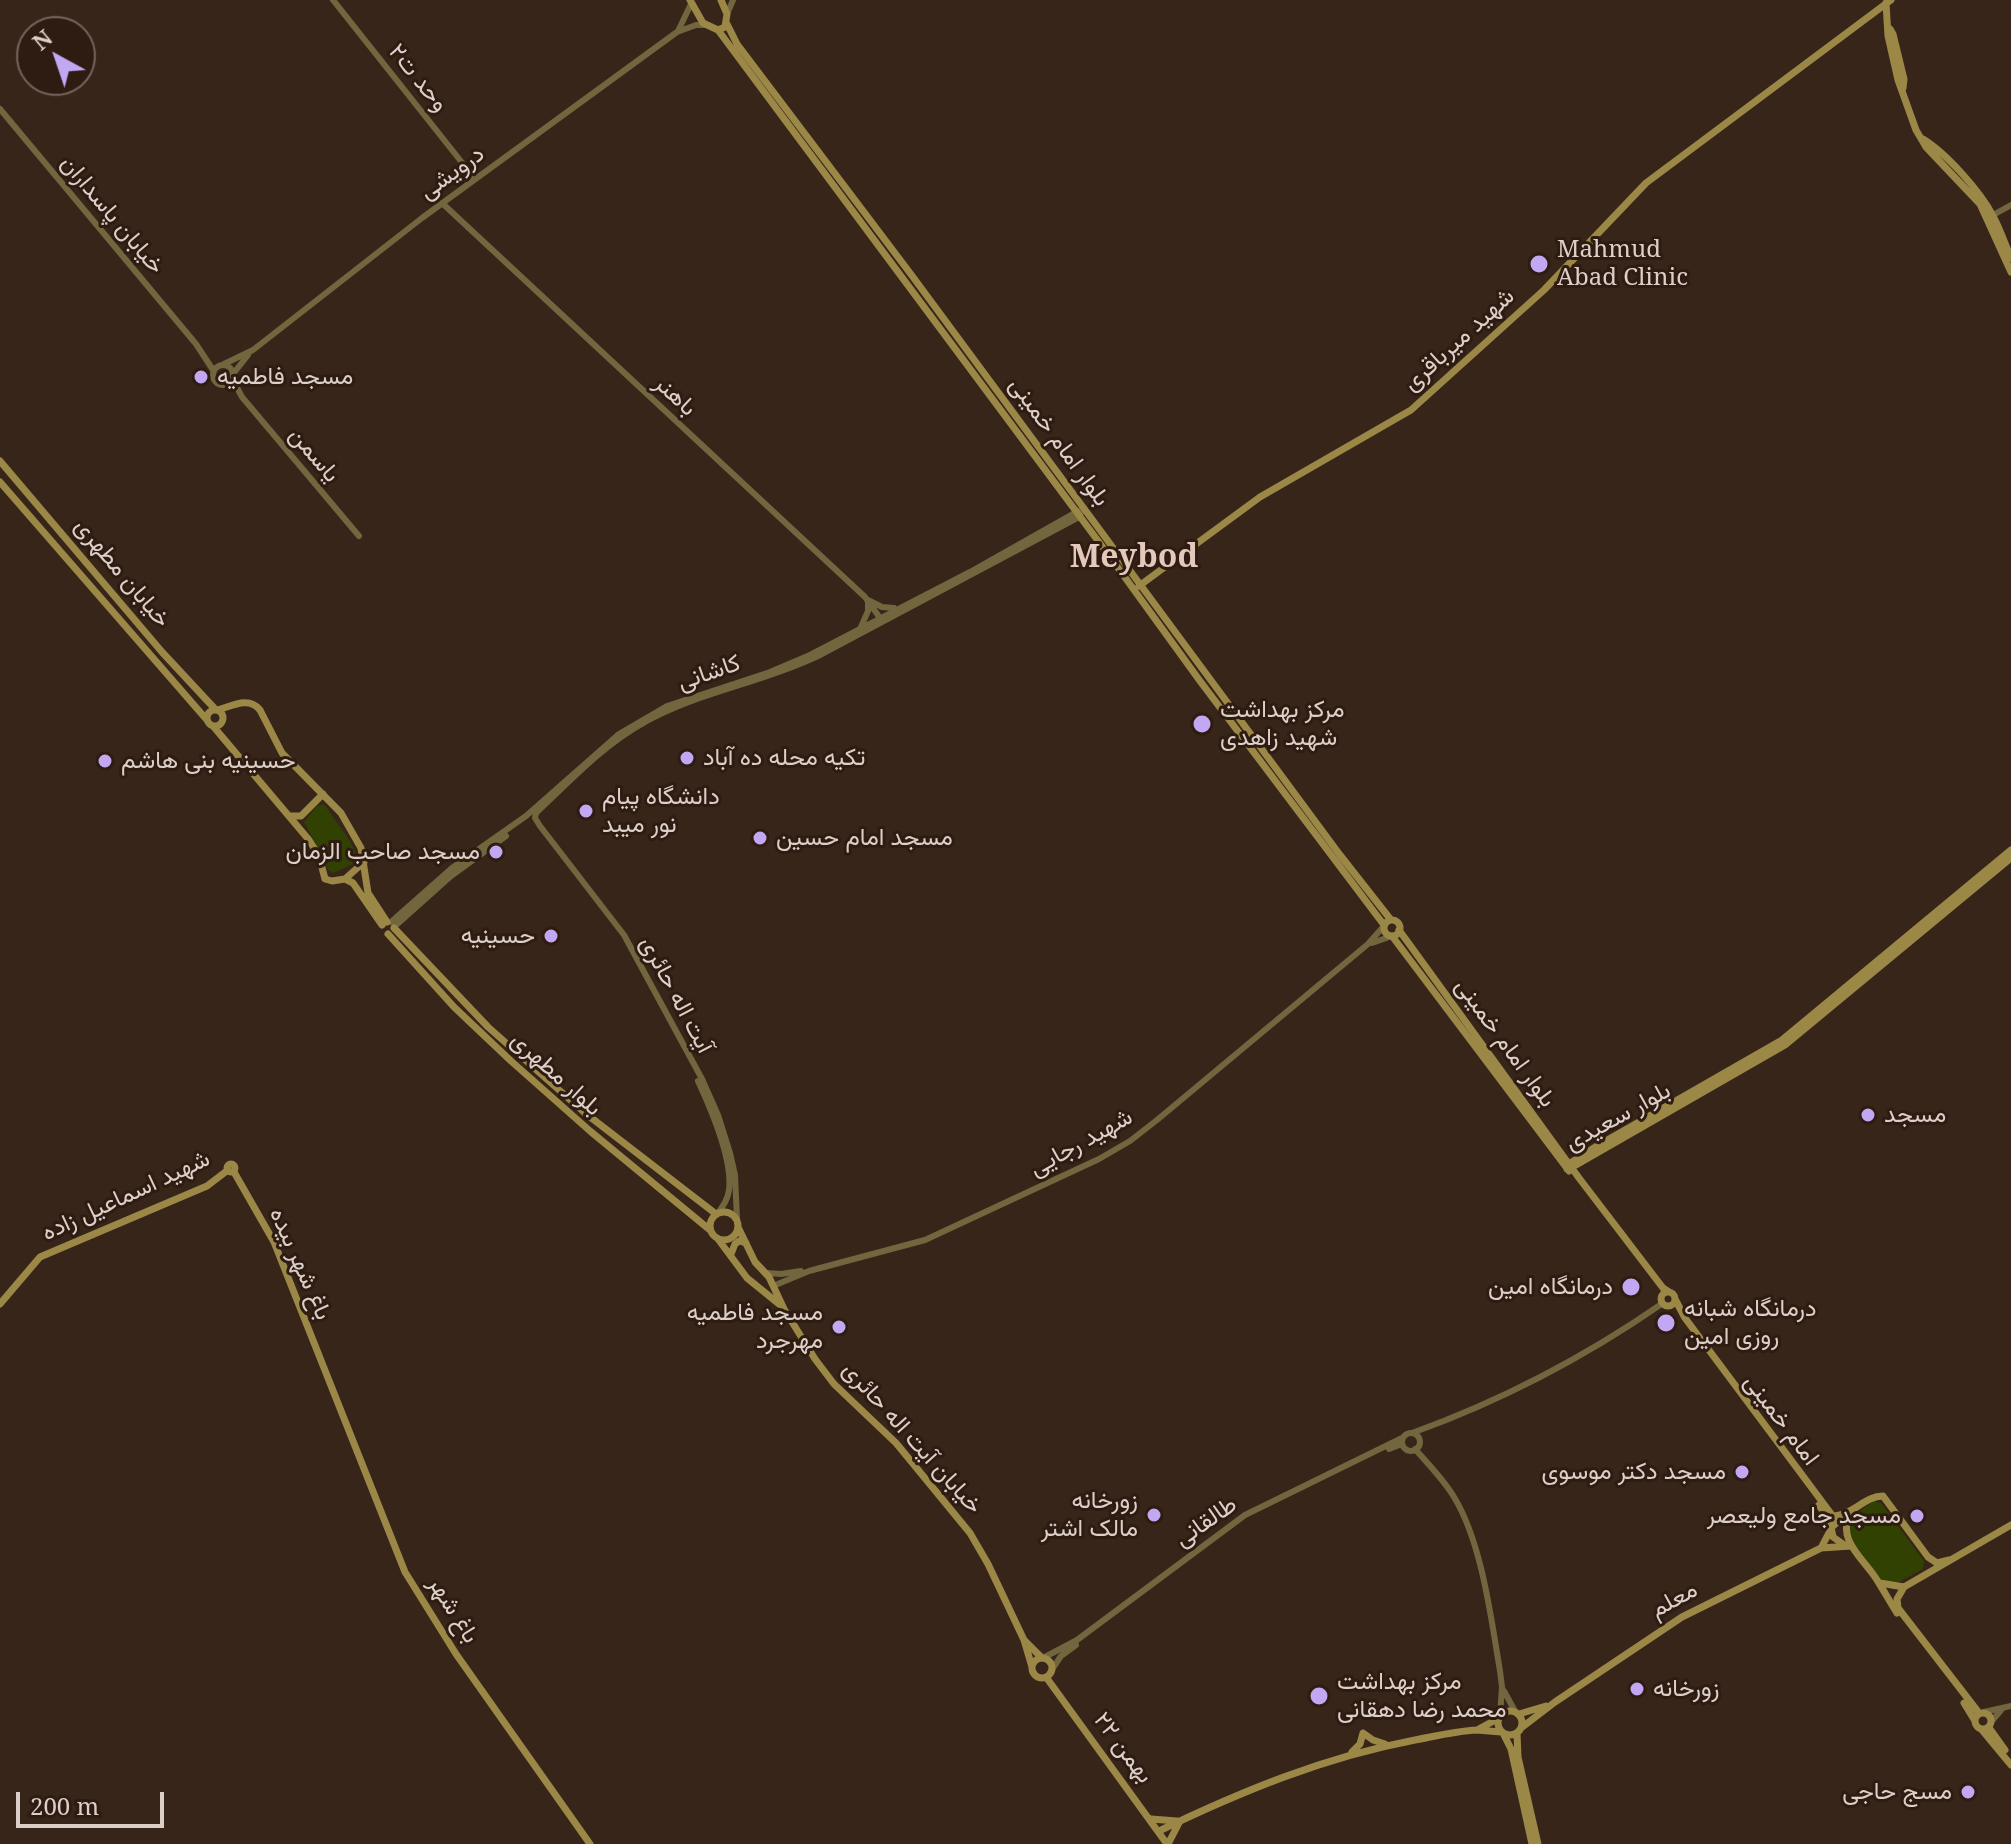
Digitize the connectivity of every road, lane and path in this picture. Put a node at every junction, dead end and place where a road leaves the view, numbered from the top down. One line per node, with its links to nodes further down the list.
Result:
1 (333, 0): 13 (street, وحد ت۲)
2 (721, 0): 6 (main road)
3 (733, 0): 6 (street)
4 (1887, 1): 12 (main road); 36 (main road, شهید میرباقری)
5 (690, 2): 8 (main road); 10 (street)
6 (727, 14): 7 (main road)
7 (727, 24): 9 (main road); 17 (main road, بلوار امام خمینی)
8 (707, 26): 9 (main road); 10 (street)
9 (718, 30): 17 (main road, بلوار امام خمینی)
10 (677, 32): 13 (street, درویشی)
11 (0, 109): 24 (street, خیابان پاسداران)
12 (1922, 138): 20 (main road); 21 (main road)
13 (475, 179): 14 (street, درویشی)
14 (455, 194): 15 (street, درویشی); 19 (street)
15 (442, 203): 18 (street, درویشی); 19 (street, باهنر)
16 (2011, 205): 20 (street)
17 (854, 206): 33 (main road, بلوار امام خمینی)
18 (429, 212): 19 (street); 25 (street, درویشی)
19 (453, 213): 39 (street, باهنر)
20 (1993, 215): 21 (main road)
21 (2000, 239): 22 (main road); 23 (main road)
22 (2011, 258)
23 (2011, 272)
24 (196, 344): 26 (street, خیابان پاسداران); 27 (street, خیابان پاسداران)
25 (253, 350): 26 (street); 28 (street)
26 (222, 364): 27 (street); 28 (street, خیابان پاسداران)
27 (213, 370): 29 (street, خیابان پاسداران)
28 (233, 377): 29 (street); 30 (street, یاسمن)
29 (223, 385): 30 (street, یاسمن)
30 (242, 397): 34 (street, یاسمن)
31 (0, 461): 44 (main road, خیابان مطهری)
32 (0, 482): 46 (main road, خیابان مطهری)
33 (1079, 512): 35 (main road, بلوار امام خمینی); 37 (main road, بلوار امام خمینی); 40 (street, کاشانی)
34 (359, 536)
35 (1130, 570): 36 (main road); 37 (main road, بلوار امام خمینی)
36 (1153, 575): 37 (main road, شهید میرباقری); 38 (main road)
37 (1138, 587): 38 (main road, بلوار امام خمینی); 58 (main road, بلوار امام خمینی)
38 (1146, 593): 58 (main road, بلوار امام خمینی)
39 (868, 600): 40 (street); 41 (street, باهنر); 42 (street)
40 (903, 608): 41 (street, کاشانی); 43 (street, کاشانی)
41 (880, 618): 42 (street, کاشانی)
42 (859, 629): 43 (street); 49 (street, کاشانی)
43 (854, 636): 50 (street, کاشانی)
44 (216, 710): 45 (main road); 46 (main road); 48 (main road, بلوار مطهری)
45 (223, 720): 46 (main road); 47 (main road)
46 (210, 723): 47 (main road, بلوار مطهری)
47 (225, 739): 51 (main road, بلوار مطهری)
48 (323, 794): 51 (main road); 56 (main road, بلوار مطهری)
49 (539, 805): 50 (street); 53 (street, کاشانی)
50 (536, 813): 52 (street, کاشانی); 72 (street, آیت اله حائری)
51 (290, 816): 57 (main road, بلوار مطهری)
52 (529, 819): 53 (street); 59 (street, کاشانی); 71 (street, آیت اله حائری)
53 (516, 824): 59 (street, کاشانی)
54 (2011, 850): 55 (main road, بلوار سعیدی)
55 (2006, 860): 66 (main road, بلوار سعیدی)
56 (364, 861): 57 (main road); 59 (main road, بلوار مطهری)
57 (345, 879): 59 (main road, بلوار مطهری)
58 (1386, 924): 60 (main road, بلوار امام خمینی); 61 (main road, بلوار امام خمینی); 62 (street)
59 (389, 926): 63 (main road, بلوار مطهری)
60 (1399, 930): 61 (main road); 64 (main road, بلوار امام خمینی)
61 (1392, 936): 62 (street); 68 (main road, بلوار امام خمینی)
62 (1368, 944): 77 (street, شهید رجایی)
63 (544, 1083): 65 (main road, بلوار مطهری); 67 (main road, بلوار مطهری)
64 (1562, 1154): 66 (main road); 68 (main road, بلوار امام خمینی)
65 (640, 1156): 67 (main road); 71 (main road, بلوار مطهری)
66 (1581, 1159): 68 (main road, بلوار سعیدی); 70 (main road)
67 (632, 1166): 73 (main road, بلوار مطهری)
68 (1569, 1167): 70 (main road, بلوار امام خمینی); 81 (main road, بلوار امام خمینی)
69 (231, 1171): 82 (main road, شهید اسماعیل زاده); 84 (main road, باغ شهر بیده)
70 (1579, 1178): 81 (main road, بلوار امام خمینی)
71 (717, 1214): 72 (main road); 73 (main road)
72 (737, 1223): 74 (main road); 75 (main road, آیت اله حائری)
73 (710, 1230): 74 (main road)
74 (718, 1239): 76 (main road)
75 (746, 1243): 76 (main road); 78 (main road, آیت اله حائری)
76 (731, 1254): 80 (main road)
77 (809, 1271): 78 (street); 79 (street)
78 (767, 1273): 79 (main road, آیت اله حائری)
79 (773, 1286): 80 (main road); 83 (main road, آیت اله حائری)
80 (763, 1289): 83 (main road)
81 (1667, 1299): 85 (street); 89 (main road, امام خمینی)
82 (0, 1304)
83 (784, 1309): 99 (main road, خیابان آیت اله حائری)
84 (325, 1374): 121 (main road, باغ شهر)
85 (1412, 1433): 86 (street); 87 (street)
86 (1402, 1441): 87 (street); 90 (street, طالقانی)
87 (1415, 1449): 103 (street)
88 (1848, 1514): 89 (main road); 92 (main road); 94 (main road)
89 (1831, 1521): 92 (main road, امام خمینی); 93 (main road)
90 (1238, 1522): 100 (street, طالقانی); 102 (street, طالقانی)
91 (2011, 1525): 95 (main road)
92 (1848, 1545): 93 (main road, معلم); 97 (main road, امام خمینی)
93 (1821, 1548): 104 (main road, معلم)
94 (1928, 1557): 95 (main road); 96 (main road)
95 (1949, 1560): 96 (main road)
96 (1921, 1578): 98 (main road)
97 (1880, 1583): 98 (main road); 108 (main road, امام خمینی)
98 (1904, 1587): 108 (main road)
99 (1024, 1640): 100 (main road); 101 (main road)
100 (1043, 1658): 101 (main road); 102 (main road)
101 (1032, 1667): 102 (main road)
102 (1049, 1674): 118 (main road, ۲۲ بهمن)
103 (1502, 1687): 107 (street); 109 (street)
104 (1555, 1702): 107 (main road); 112 (main road)
105 (2011, 1706): 106 (street)
106 (2002, 1709): 108 (street); 110 (street)
107 (1518, 1713): 109 (main road); 112 (main road)
108 (1979, 1715): 110 (main road); 110 (main road)
109 (1499, 1717): 111 (main road); 113 (main road)
110 (1988, 1727): 116 (main road); 117 (main road)
111 (1477, 1730): 113 (main road); 114 (main road)
112 (1519, 1731): 113 (main road); 124 (main road)
113 (1502, 1733): 123 (main road)
114 (1392, 1744): 115 (main road); 115 (main road)
115 (1347, 1756): 119 (main road)
116 (2011, 1759)
117 (2011, 1765)
118 (1149, 1818): 119 (main road); 120 (main road, ۲۲ بهمن)
119 (1179, 1821): 120 (main road); 122 (main road)
120 (1158, 1830): 122 (main road, ۲۲ بهمن)
121 (590, 1844)
122 (1168, 1844)
123 (1532, 1844)
124 (1538, 1844)

